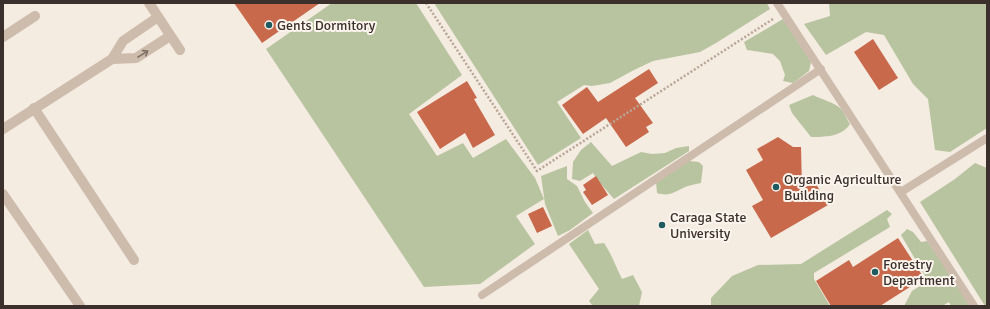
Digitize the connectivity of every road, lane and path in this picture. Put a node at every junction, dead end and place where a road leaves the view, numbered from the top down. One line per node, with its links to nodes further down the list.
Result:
1 (149, 3): 6 (street)
2 (426, 3): 4 (path)
3 (777, 3): 4 (lane)
4 (783, 12): 11 (lane)
5 (36, 16): 8 (street)
6 (158, 17): 7 (street); 10 (street)
7 (170, 36): 9 (street); 10 (street, one-way to 7)
8 (3, 37)
9 (180, 50)
10 (112, 59): 12 (street)
11 (821, 69): 15 (lane); 18 (lane)
12 (34, 108): 13 (street); 17 (street)
13 (3, 129)
14 (987, 138): 15 (lane)
15 (901, 192): 20 (lane)
16 (3, 194): 19 (street)
17 (134, 260)
18 (482, 295)
19 (80, 306)
20 (974, 306)

